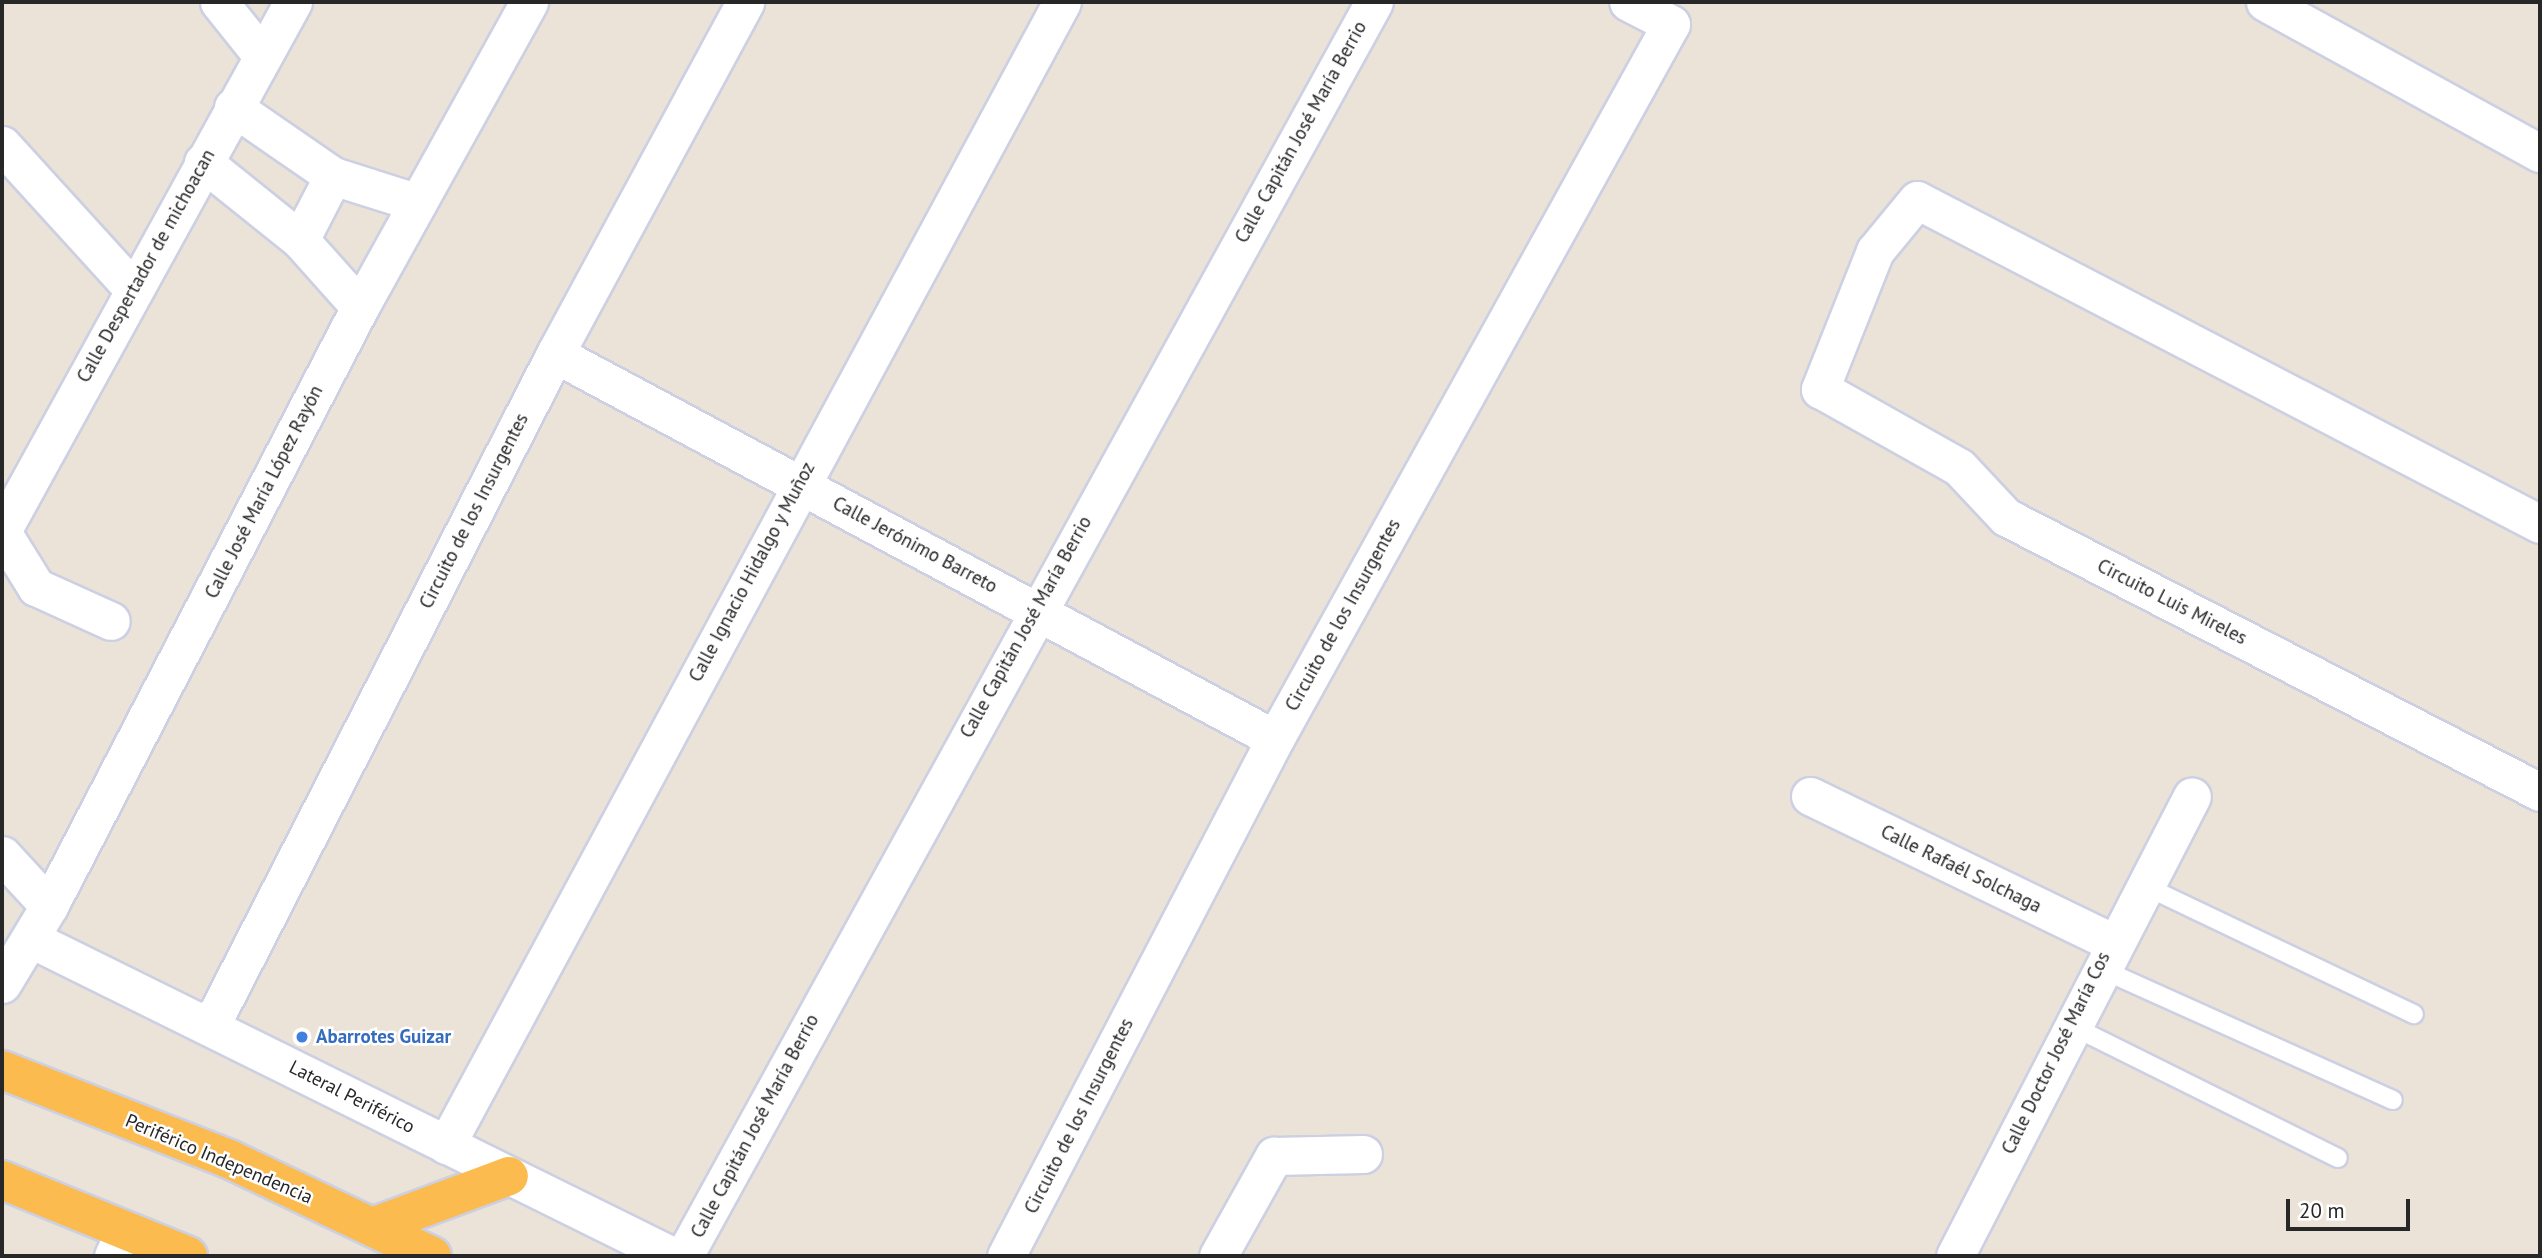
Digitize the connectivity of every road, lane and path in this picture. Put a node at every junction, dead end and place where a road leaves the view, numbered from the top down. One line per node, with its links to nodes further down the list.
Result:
1 (219, 2): 9 (street)
2 (293, 2): 9 (street, Calle Despertador de michoacan)
3 (529, 2): 15 (street, Calle José María López Rayón)
4 (745, 2): 19 (street, Circuito de los Insurgentes)
5 (1062, 2): 20 (street, Calle Ignacio Hidalgo y Muñoz)
6 (1374, 2): 23 (street, Calle Capitán José María Berrio)
7 (1628, 2): 25 (street, Circuito de los Insurgentes)
8 (2265, 2): 12 (street)
9 (263, 57): 10 (street, Calle Despertador de michoacan)
10 (233, 107): 13 (street, Calle Despertador de michoacan); 14 (street)
11 (2, 145): 17 (street)
12 (2540, 153)
13 (203, 162): 16 (street); 17 (street, Calle Despertador de michoacan)
14 (334, 176): 15 (street); 16 (street)
15 (418, 203): 18 (street, Calle José María López Rayón)
16 (300, 240): 18 (street)
17 (133, 289): 22 (street, Calle Despertador de michoacan)
18 (360, 307): 31 (street, Calle José María López Rayón)
19 (555, 354): 20 (street, Calle Jerónimo Barreto); 36 (street, Circuito de los Insurgentes)
20 (800, 484): 23 (street, Calle Jerónimo Barreto); 40 (street, Calle Ignacio Hidalgo y Muñoz)
21 (2540, 524): 26 (street, Circuito Luis Mireles)
22 (2, 531): 24 (street)
23 (1035, 609): 25 (street, Calle Jerónimo Barreto); 50 (street, Calle Capitán José María Berrio)
24 (111, 621)
25 (1275, 739): 51 (street, Circuito de los Insurgentes)
26 (2540, 792)
27 (1810, 796): 33 (street, Calle Rafaél Solchaga)
28 (2192, 796): 30 (street, Calle Doctor José María Cos)
29 (2, 855): 31 (street)
30 (2143, 886): 33 (street, Calle Doctor José María Cos); 35 (lane)
31 (49, 906): 32 (street, Calle José María López Rayón)
32 (31, 939): 34 (street, Calle José María López Rayón); 36 (street, Lateral Periférico)
33 (2105, 955): 37 (street, Calle Doctor José María Cos); 39 (lane)
34 (2, 984)
35 (2414, 1014)
36 (211, 1025): 40 (street, Lateral Periférico)
37 (2070, 1025): 42 (lane); 53 (street, Calle Doctor José María Cos)
38 (2, 1070): 45 (highway, Periférico Independencia)
39 (2393, 1100)
40 (446, 1144): 43 (street, Lateral Periférico)
41 (1363, 1154): 52 (street)
42 (2338, 1158)
43 (509, 1176): 45 (highway); 49 (street, Lateral Periférico)
44 (2, 1180): 46 (highway)
45 (372, 1227): 48 (highway, Periférico Independencia)
46 (118, 1244): 47 (highway)
47 (188, 1256)
48 (432, 1256)
49 (672, 1256)
50 (684, 1256)
51 (1006, 1256)
52 (1218, 1256)
53 (1955, 1256)

